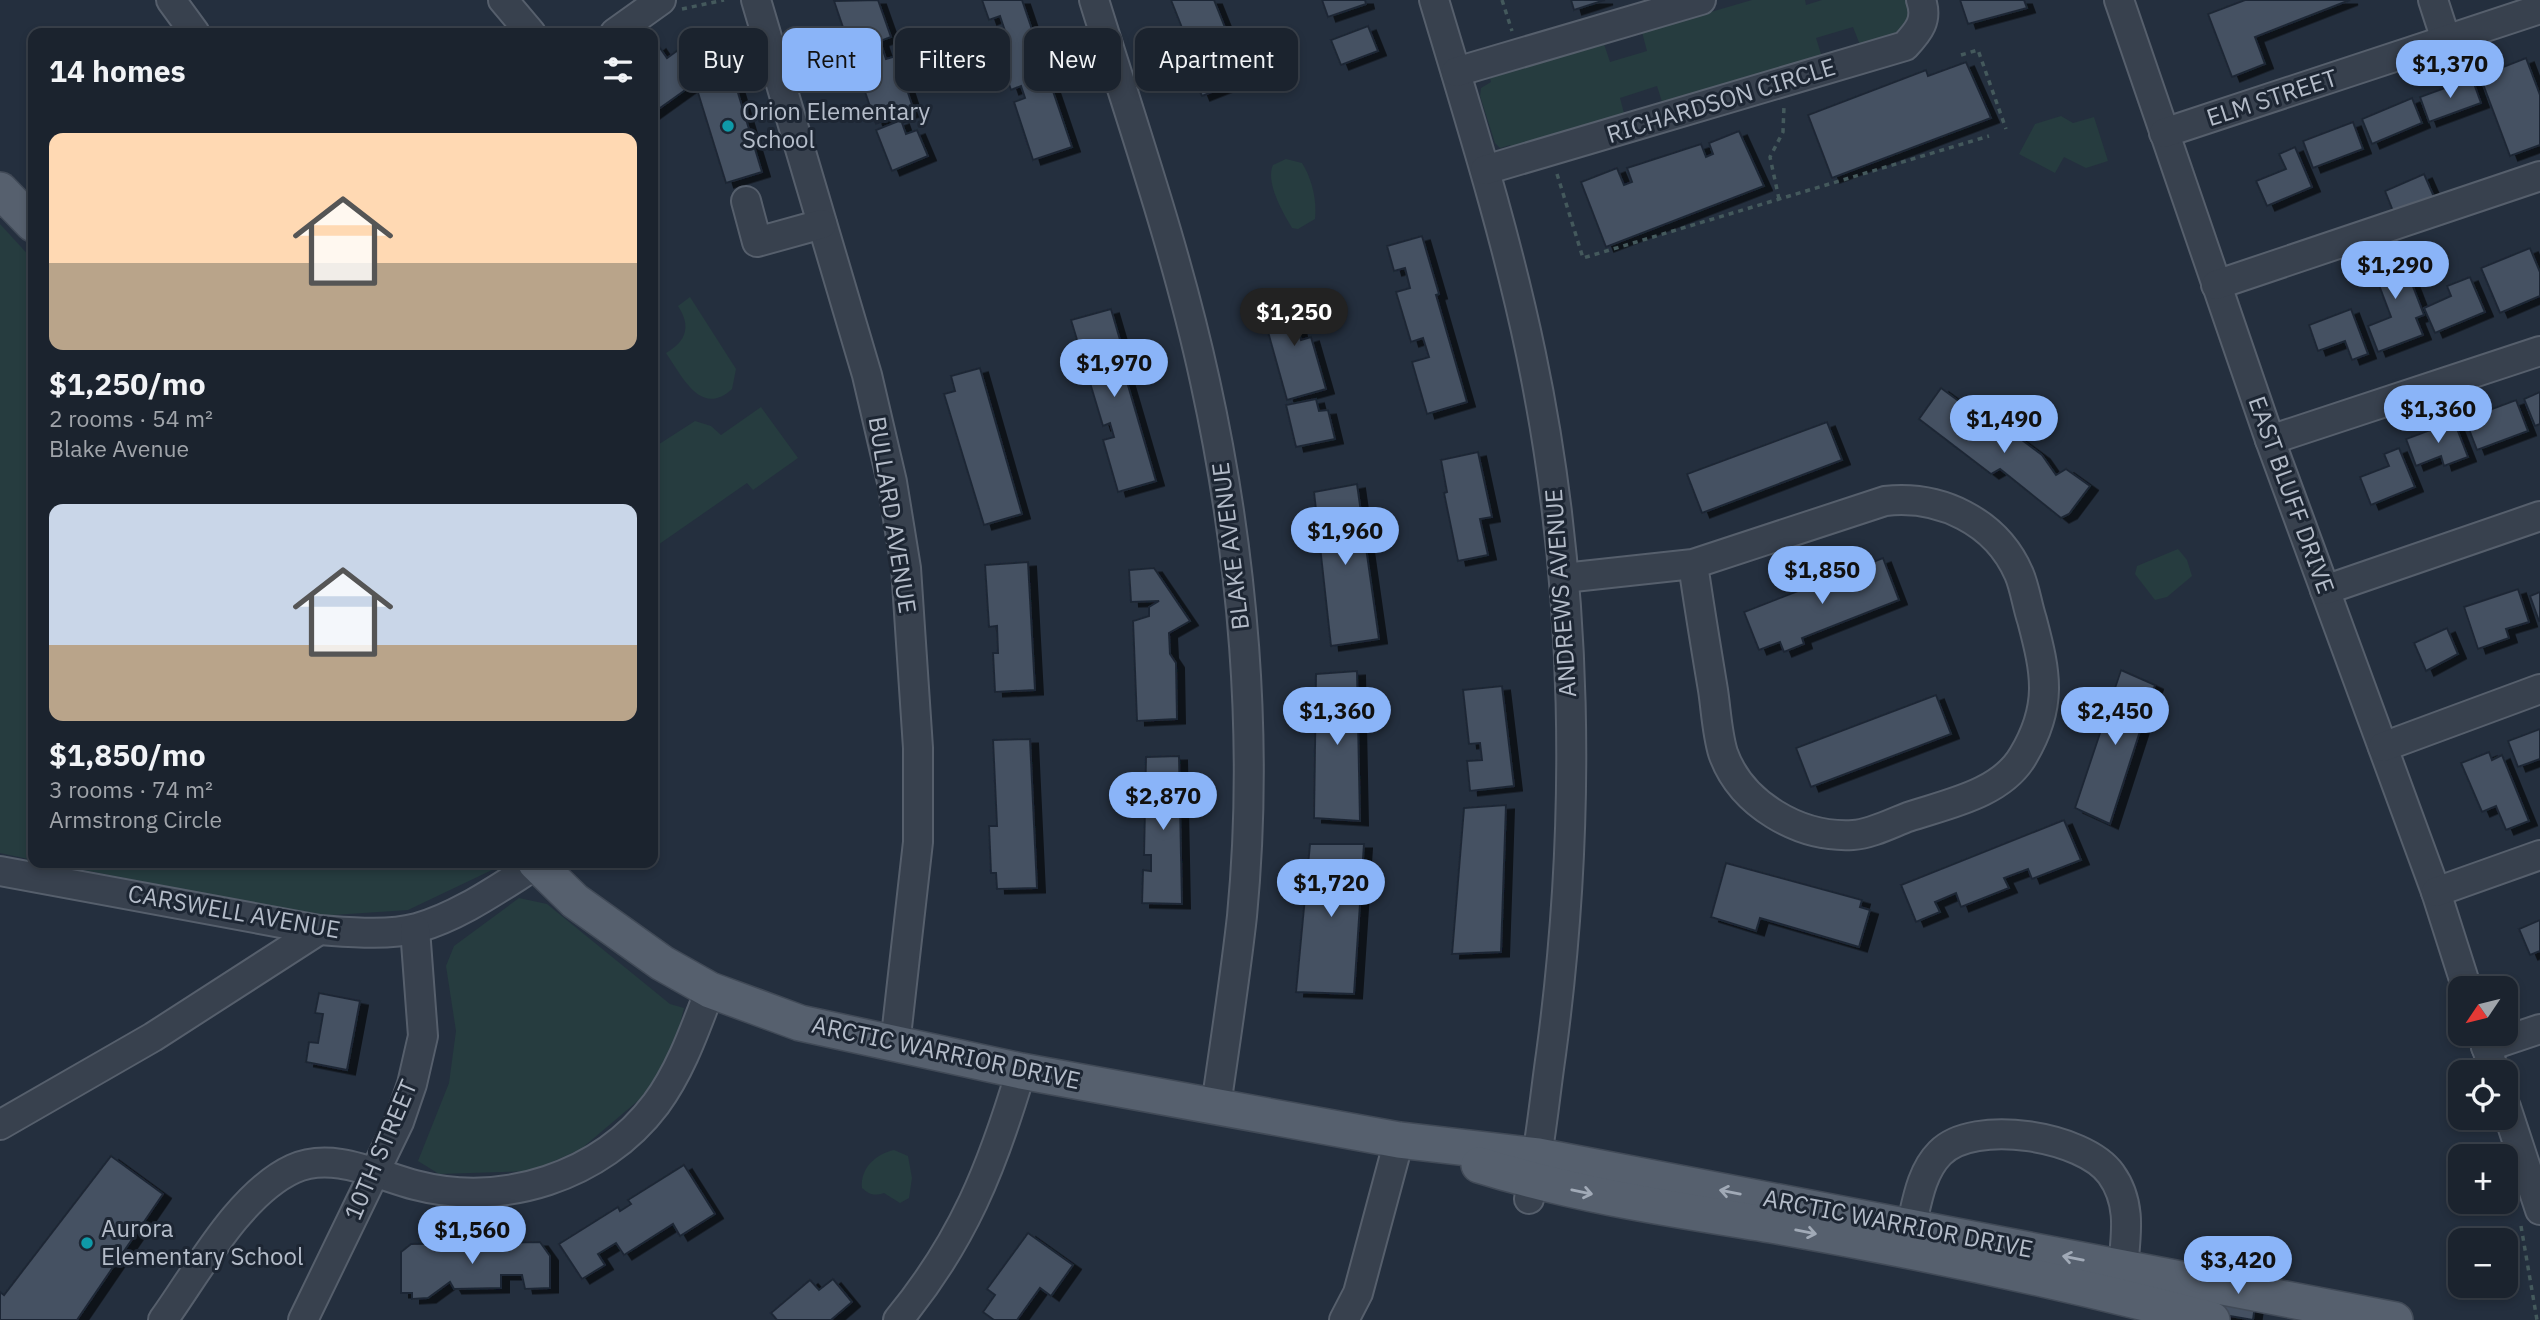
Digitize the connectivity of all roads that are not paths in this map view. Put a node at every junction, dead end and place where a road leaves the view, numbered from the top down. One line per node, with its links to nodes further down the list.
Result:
1 (171, 0): 12 (street)
2 (503, 0): 13 (street)
3 (661, 0): 14 (street)
4 (756, 0): 23 (street, BULLARD AVENUE)
5 (1094, 0): 46 (street, BLAKE AVENUE)
6 (1434, 0): 16 (street, ANDREWS AVENUE)
7 (1701, 0): 16 (street)
8 (1921, 0): 18 (street, RICHARDSON CIRCLE)
9 (2119, 0): 17 (street, EAST BLUFF DRIVE)
10 (2433, 0): 15 (street)
11 (2540, 9): 15 (street, ELM STREET)
12 (191, 28)
13 (527, 28)
14 (622, 28)
15 (2446, 40): 17 (street, ELM STREET)
16 (1456, 72): 18 (street, ANDREWS AVENUE)
17 (2164, 134): 24 (street, EAST BLUFF DRIVE)
18 (1485, 170): 29 (street, ANDREWS AVENUE)
19 (2540, 176): 24 (street)
20 (0, 190): 22 (main road)
21 (746, 201): 23 (street)
22 (28, 218)
23 (822, 224): 43 (street, BULLARD AVENUE)
24 (2217, 285): 26 (street, EAST BLUFF DRIVE)
25 (2540, 351): 26 (street)
26 (2270, 440): 30 (street, EAST BLUFF DRIVE)
27 (2540, 516): 30 (street)
28 (1693, 564): 28 (street); 29 (street)
29 (1564, 578): 51 (street, ANDREWS AVENUE)
30 (2326, 590): 32 (street, EAST BLUFF DRIVE)
31 (2540, 689): 32 (street)
32 (2384, 747): 37 (street, EAST BLUFF DRIVE)
33 (2540, 855): 37 (street)
34 (528, 868): 38 (street, CARSWELL AVENUE)
35 (541, 868): 41 (main road, ARCTIC WARRIOR DRIVE)
36 (0, 870): 39 (street, CARSWELL AVENUE)
37 (2436, 892): 40 (street, EAST BLUFF DRIVE)
38 (415, 929): 39 (street, CARSWELL AVENUE); 50 (street, 10TH STREET)
39 (319, 930): 47 (street)
40 (2463, 976)
41 (710, 990): 43 (main road, ARCTIC WARRIOR DRIVE); 50 (street)
42 (2540, 1028): 44 (street)
43 (895, 1045): 45 (main road, ARCTIC WARRIOR DRIVE)
44 (2488, 1051)
45 (1021, 1071): 46 (main road, ARCTIC WARRIOR DRIVE); 57 (street)
46 (1216, 1106): 49 (main road, ARCTIC WARRIOR DRIVE)
47 (0, 1125)
48 (2511, 1130): 52 (street)
49 (1399, 1140): 51 (main road, ARCTIC WARRIOR DRIVE); 58 (street)
50 (374, 1173): 55 (street); 56 (street, 10TH STREET)
51 (1533, 1179): 53 (main road, ARCTIC WARRIOR DRIVE, one-way to 51); 59 (main road, ARCTIC WARRIOR DRIVE, one-way to 59)
52 (2529, 1213)
53 (1911, 1227): 54 (main road, ARCTIC WARRIOR DRIVE, one-way to 53); 54 (street)
54 (2123, 1267): 60 (main road, ARCTIC WARRIOR DRIVE)
55 (163, 1320)
56 (303, 1320)
57 (898, 1320)
58 (1344, 1320)
59 (2213, 1320)
60 (2395, 1320)

